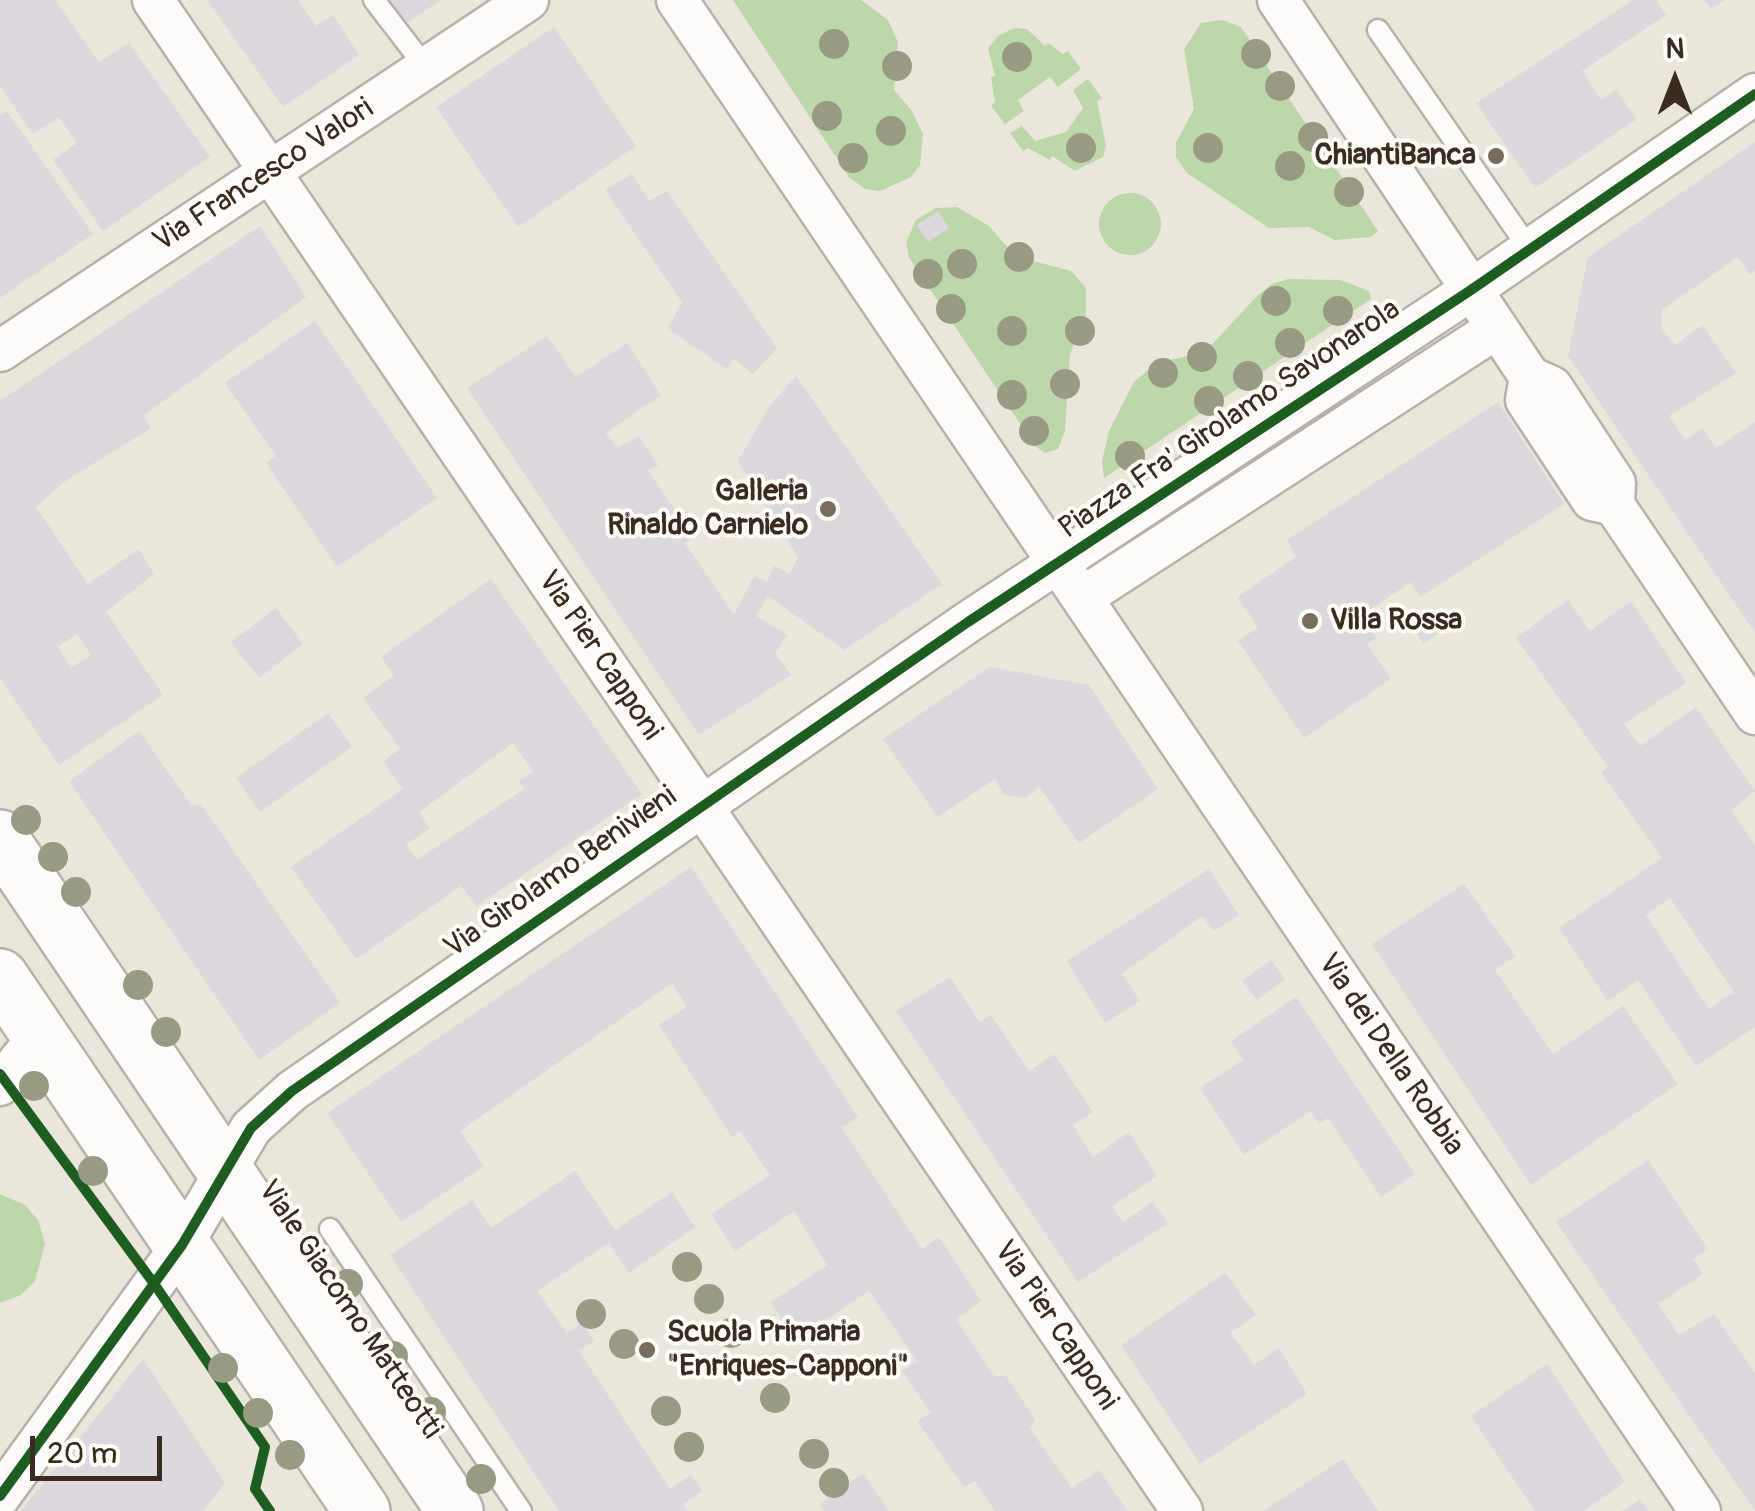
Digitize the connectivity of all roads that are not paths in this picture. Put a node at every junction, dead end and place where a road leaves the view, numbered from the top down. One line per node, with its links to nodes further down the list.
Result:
1 (152, 0): 9 (street, Via Pier Capponi)
2 (374, 0): 7 (lane)
3 (528, 0): 7 (street, Via Francesco Valori)
4 (677, 0): 14 (street, Piazza Fra' Girolamo Savonarola)
5 (1278, 0): 11 (street)
6 (1378, 30): 10 (lane)
7 (427, 69): 9 (street, Via Francesco Valori)
8 (1755, 94): 10 (street, Piazza Fra' Girolamo Savonarola)
9 (271, 174): 13 (street, Via Francesco Valori); 18 (street, Via Pier Capponi)
10 (1530, 250): 11 (street, Piazza Fra' Girolamo Savonarola)
11 (1471, 290): 12 (street); 14 (street, Piazza Fra' Girolamo Savonarola)
12 (1498, 328): 16 (street); 17 (street)
13 (0, 351)
14 (1060, 563): 15 (street, Piazza Fra' Girolamo Savonarola); 16 (street, Piazza Fra' Girolamo Savonarola)
15 (1016, 590): 18 (street, Via Girolamo Benivieni)
16 (1083, 597): 32 (street, Via dei Della Robbia)
17 (1755, 714)
18 (701, 806): 23 (street, Via Girolamo Benivieni); 31 (street, Via Pier Capponi)
19 (0, 838): 23 (main road, Viale Giacomo Matteotti)
20 (0, 977): 21 (main road)
21 (39, 1036): 22 (street); 25 (main road)
22 (0, 1085)
23 (226, 1172): 25 (street, Via Girolamo Benivieni); 29 (main road, Viale Giacomo Matteotti)
24 (330, 1229): 30 (lane)
25 (182, 1245): 26 (street, Via Girolamo Benivieni); 28 (main road)
26 (13, 1451): 27 (street, Via Girolamo Benivieni)
27 (0, 1496)
28 (362, 1511)
29 (455, 1511)
30 (521, 1511)
31 (1182, 1511)
32 (1700, 1511)

